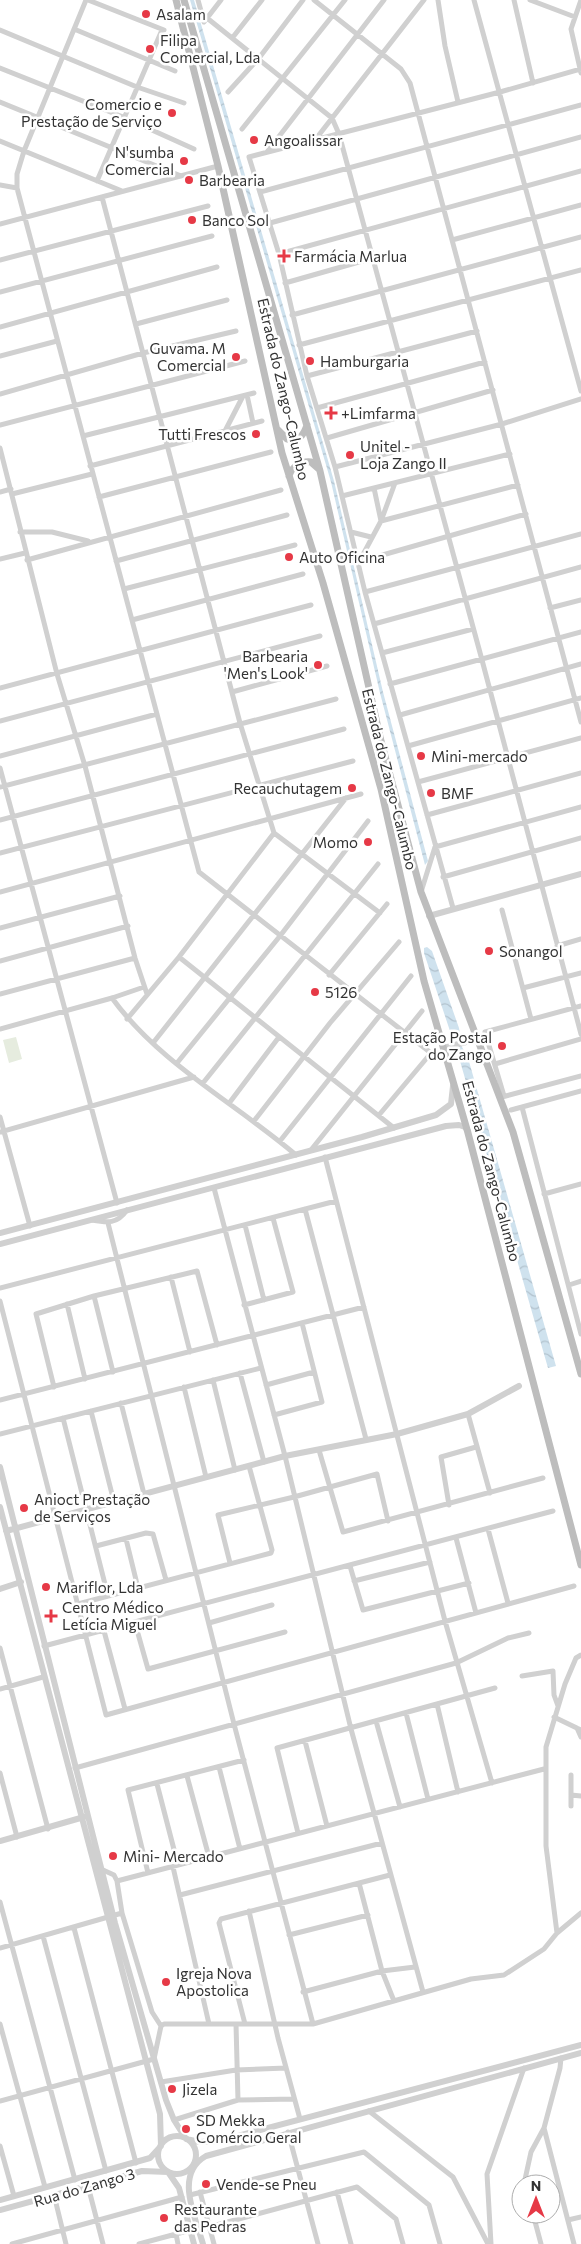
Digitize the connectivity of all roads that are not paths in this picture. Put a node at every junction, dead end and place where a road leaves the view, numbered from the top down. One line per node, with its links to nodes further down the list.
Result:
1 (87, 0): 20 (street); 27 (street)
2 (176, 0): 58 (main road, Estrada do Zango-Calumbo)
3 (184, 0): 129 (main road, Estrada do Zango-Calumbo)
4 (198, 0): 19 (street)
5 (221, 0): 19 (street)
6 (262, 0): 23 (street)
7 (303, 0): 26 (street)
8 (314, 0): 17 (street)
9 (345, 0): 17 (street)
10 (384, 0): 22 (street)
11 (424, 0): 24 (street)
12 (438, 0): 39 (street)
13 (474, 0): 36 (street)
14 (514, 0): 32 (street)
15 (530, 0): 18 (street)
16 (580, 0): 18 (street)
17 (334, 14): 22 (street); 31 (street)
18 (575, 17): 29 (street)
19 (207, 18): 23 (street)
20 (74, 29): 25 (street); 27 (street)
21 (0, 30): 25 (street)
22 (357, 34): 24 (street); 37 (street)
23 (233, 37): 26 (street)
24 (382, 54): 42 (street); 45 (street)
25 (63, 56): 33 (street); 34 (street)
26 (259, 58): 31 (street); 35 (street)
27 (148, 60): 30 (street); 33 (street)
28 (0, 68): 34 (street)
29 (581, 70): 32 (street)
30 (175, 71)
31 (284, 78): 37 (street); 47 (street)
32 (533, 82): 36 (street)
33 (137, 87): 40 (street); 43 (street)
34 (50, 88): 43 (street); 44 (street)
35 (228, 92)
36 (500, 92): 39 (street); 46 (street)
37 (308, 97): 45 (street); 56 (street)
38 (0, 102): 44 (street)
39 (458, 102): 42 (street)
40 (184, 103)
41 (581, 105): 46 (street)
42 (419, 113): 48 (street); 52 (street)
43 (123, 117): 53 (street); 54 (street)
44 (38, 118): 53 (street); 55 (street)
45 (332, 118): 48 (street); 50 (street)
46 (508, 126): 52 (street); 57 (street)
47 (242, 129)
48 (339, 134): 50 (street); 59 (street)
49 (581, 137): 57 (street)
50 (314, 140): 56 (street)
51 (0, 141): 55 (street)
52 (427, 146): 59 (street); 62 (street)
53 (111, 147): 61 (street); 63 (street)
54 (194, 150)
55 (24, 151): 63 (street); 65 (street)
56 (267, 153): 68 (street)
57 (515, 156): 62 (street); 66 (street)
58 (218, 166): 61 (street); 133 (main road, Estrada do Zango-Calumbo)
59 (348, 167): 68 (street); 70 (street)
60 (581, 171): 66 (street)
61 (182, 176): 67 (street)
62 (436, 178): 70 (street); 73 (street)
63 (98, 181): 67 (street)
64 (0, 186): 65 (street)
65 (16, 188): 75 (street)
66 (524, 188): 73 (street); 74 (street)
67 (122, 192): 69 (street)
68 (260, 192): 76 (street)
69 (102, 197): 75 (street); 79 (street)
70 (358, 199): 76 (street); 78 (street)
71 (581, 204): 74 (street)
72 (208, 206): 79 (street)
73 (444, 210): 78 (street); 82 (street)
74 (532, 217): 82 (street); 83 (street)
75 (25, 218): 77 (street); 84 (street)
76 (270, 223): 85 (street)
77 (0, 224)
78 (366, 230): 85 (street); 86 (street)
79 (110, 231): 84 (street); 88 (street)
80 (212, 236): 88 (street)
81 (581, 237): 83 (street)
82 (452, 240): 90 (street)
83 (541, 249): 90 (street); 92 (street)
84 (34, 251): 87 (street); 93 (street)
85 (279, 254): 94 (street)
86 (373, 258): 94 (street); 95 (street)
87 (0, 260)
88 (119, 261): 93 (street); 97 (street)
89 (218, 266): 97 (street)
90 (460, 270): 95 (street); 99 (street)
91 (581, 270): 92 (street)
92 (549, 279): 99 (street); 119 (street)
93 (42, 282): 96 (street); 100 (street)
94 (285, 283): 101 (street)
95 (382, 290): 101 (street); 102 (street)
96 (0, 292)
97 (128, 292): 100 (street); 103 (street)
98 (227, 300): 103 (street)
99 (469, 301): 102 (street); 106 (street)
100 (50, 314): 104 (street); 107 (street)
101 (292, 315): 108 (street)
102 (390, 321): 108 (street); 109 (street)
103 (136, 324): 110 (street)
104 (0, 327)
105 (236, 331): 110 (street)
106 (477, 331): 109 (street); 113 (street)
107 (58, 341): 111 (street); 114 (street)
108 (299, 345): 115 (street)
109 (398, 351): 115 (street); 116 (street)
110 (143, 353): 114 (street); 117 (street)
111 (0, 356)
112 (245, 361): 117 (street)
113 (485, 362): 116 (street); 118 (street)
114 (67, 375): 121 (street); 124 (street)
115 (307, 376): 125 (street)
116 (407, 383): 125 (street); 126 (street)
117 (152, 386): 124 (street); 127 (street)
118 (493, 390): 126 (street); 131 (street)
119 (581, 391)
120 (254, 393): 122 (street)
121 (0, 394)
122 (245, 395): 127 (street); 130 (street); 134 (street)
123 (581, 399): 131 (street)
124 (75, 405): 132 (street); 135 (street)
125 (317, 408): 136 (street)
126 (415, 413): 136 (street); 137 (street)
127 (159, 416): 135 (street); 138 (street)
128 (262, 420): 130 (street)
129 (307, 421): 133 (main road); 144 (main road, Estrada do Zango-Calumbo)
130 (253, 423): 134 (street)
131 (502, 424): 137 (street); 141 (street)
132 (0, 425)
133 (276, 428): 147 (main road, Estrada do Zango-Calumbo)
134 (225, 431): 138 (street)
135 (82, 436): 142 (street)
136 (327, 438): 143 (street)
137 (423, 444): 143 (street); 146 (street)
138 (168, 446): 142 (street); 148 (street)
139 (0, 448): 154 (street)
140 (271, 452): 148 (street)
141 (510, 454): 146 (street); 150 (street)
142 (90, 466): 145 (street)
143 (335, 467): 155 (street)
144 (320, 471): 147 (main road); 264 (main road, Estrada do Zango-Calumbo)
145 (92, 474): 154 (street); 156 (street)
146 (431, 475): 149 (street); 157 (street)
147 (289, 476): 314 (main road, Estrada do Zango-Calumbo)
148 (176, 477): 156 (street); 158 (street)
149 (395, 483): 151 (street); 161 (street)
150 (518, 485): 157 (street); 159 (street)
151 (374, 488): 155 (street); 161 (street)
152 (281, 490): 158 (street)
153 (0, 492): 154 (street)
154 (12, 492): 162 (street)
155 (342, 496): 163 (street)
156 (99, 497): 167 (street)
157 (440, 506): 161 (street); 165 (street)
158 (186, 514): 167 (street); 169 (street)
159 (526, 514): 165 (street); 171 (street)
160 (287, 515): 169 (street)
161 (381, 521): 166 (street)
162 (20, 532): 168 (street); 172 (street)
163 (351, 532): 166 (street); 176 (street)
164 (581, 534): 171 (street)
165 (448, 535): 176 (street); 177 (street)
166 (371, 537): 176 (street)
167 (110, 538): 168 (street); 175 (street)
168 (89, 541): 174 (street)
169 (192, 541): 175 (street); 179 (street)
170 (295, 545): 179 (street)
171 (534, 546): 177 (street); 181 (street)
172 (25, 553): 173 (street); 174 (street)
173 (0, 559)
174 (27, 560): 203 (street)
175 (116, 561): 182 (street)
176 (358, 562): 183 (street)
177 (456, 567): 183 (street); 184 (street)
178 (581, 567): 181 (street)
179 (200, 569): 182 (street); 185 (street)
180 (303, 574): 185 (street)
181 (542, 579): 184 (street); 188 (street)
182 (124, 589): 189 (street)
183 (365, 592): 190 (street)
184 (464, 599): 190 (street); 191 (street)
185 (208, 600): 189 (street); 192 (street)
186 (581, 600): 188 (street)
187 (311, 605): 192 (street)
188 (550, 608): 195 (street)
189 (132, 620): 196 (street)
190 (374, 624): 197 (street)
191 (473, 629): 197 (street); 198 (street)
192 (216, 631): 196 (street); 199 (street)
193 (581, 632): 195 (street)
194 (320, 636): 199 (street)
195 (558, 638): 198 (street); 202 (street)
196 (140, 651): 203 (street); 204 (street)
197 (382, 653): 205 (street)
198 (482, 660): 205 (street); 207 (street)
199 (225, 662): 204 (street); 208 (street)
200 (581, 664): 202 (street)
201 (327, 666): 208 (street)
202 (566, 668): 207 (street); 211 (street)
203 (57, 674): 206 (street); 212 (street)
204 (149, 682): 212 (street); 213 (street)
205 (390, 684): 214 (street)
206 (0, 688)
207 (490, 691): 214 (street); 216 (street)
208 (232, 692): 218 (street)
209 (581, 698): 211 (street)
210 (336, 699): 218 (street)
211 (575, 700): 216 (street); 217 (street)
212 (66, 703): 215 (street); 220 (street)
213 (157, 714): 220 (street); 222 (street)
214 (400, 715): 223 (street)
215 (0, 721)
216 (498, 721): 223 (street); 226 (street)
217 (581, 722)
218 (240, 724): 222 (street); 224 (street)
219 (344, 729): 224 (street)
220 (76, 735): 225 (street); 228 (street)
221 (581, 738): 226 (street)
222 (165, 743): 228 (street); 231 (street)
223 (408, 746): 232 (street)
224 (249, 755): 231 (street); 233 (street)
225 (0, 756)
226 (507, 757): 232 (street); 235 (street)
227 (353, 760): 233 (street)
228 (85, 766): 234 (street); 237 (street)
229 (0, 768): 234 (street)
230 (581, 773): 235 (street)
231 (174, 775): 237 (street); 239 (street)
232 (418, 782): 241 (street)
233 (258, 785): 239 (street); 243 (street)
234 (2, 786): 242 (street)
235 (515, 790): 241 (street); 246 (street)
236 (361, 794): 238 (street)
237 (93, 796): 242 (street); 247 (street)
238 (346, 798): 243 (street); 255 (street)
239 (182, 805): 247 (street); 250 (street)
240 (581, 807): 246 (street)
241 (427, 815): 251 (street)
242 (12, 816): 244 (street); 252 (street)
243 (268, 818): 248 (street); 250 (street)
244 (0, 820)
245 (368, 820): 258 (street)
246 (524, 822): 251 (street); 253 (street)
247 (101, 826): 252 (street); 256 (street)
248 (274, 833): 255 (street); 267 (street)
249 (581, 838): 253 (street)
250 (190, 841): 256 (street); 267 (street)
251 (435, 847): 260 (street); 264 (street)
252 (21, 848): 254 (street); 261 (street)
253 (532, 852): 260 (street); 262 (street)
254 (0, 854)
255 (302, 854): 258 (street); 272 (street)
256 (110, 861): 261 (street); 266 (street)
257 (378, 864): 265 (street)
258 (327, 872): 265 (street); 277 (street)
259 (581, 874): 262 (street)
260 (444, 877): 269 (street)
261 (30, 883): 263 (street); 274 (street)
262 (542, 885): 269 (street); 280 (street)
263 (0, 892)
264 (421, 892): 273 (main road, Estrada do Zango-Calumbo)
265 (354, 893): 271 (street); 282 (street)
266 (120, 896): 274 (street); 275 (street)
267 (228, 896): 272 (street); 283 (street)
268 (387, 904): 271 (street)
269 (453, 908): 273 (street)
270 (502, 910): 293 (street)
271 (380, 914): 287 (street)
272 (254, 916): 277 (street); 290 (street)
273 (429, 916): 311 (main road, Estrada do Zango-Calumbo)
274 (40, 917): 276 (street); 281 (street)
275 (128, 926): 281 (street); 284 (street)
276 (0, 928)
277 (280, 936): 282 (street); 297 (street)
278 (581, 940): 280 (street)
279 (400, 942): 294 (street)
280 (557, 946): 289 (street)
281 (49, 947): 285 (street); 291 (street)
282 (304, 956): 287 (street); 304 (street)
283 (179, 957): 290 (street); 296 (street)
284 (135, 958): 291 (street); 292 (street)
285 (0, 961)
286 (581, 973): 289 (street)
287 (329, 975): 294 (street)
288 (411, 976): 303 (street)
289 (566, 976): 293 (street); 300 (street)
290 (205, 977): 297 (street); 313 (street)
291 (57, 979): 295 (street); 301 (street)
292 (144, 987): 296 (street); 298 (street)
293 (523, 988): 306 (street)
294 (355, 993): 303 (street); 315 (street)
295 (0, 994)
296 (147, 994): 305 (street)
297 (230, 997): 304 (street); 316 (street)
298 (112, 998): 301 (street); 305 (street)
299 (581, 1006): 300 (street)
300 (574, 1008): 306 (street); 309 (street)
301 (66, 1011): 307 (street); 327 (street)
302 (422, 1011): 308 (street)
303 (381, 1014): 308 (street); 321 (street)
304 (255, 1017): 310 (street); 322 (street)
305 (127, 1019): 313 (street)
306 (531, 1019): 317 (street)
307 (0, 1028)
308 (405, 1033): 324 (street); 330 (street)
309 (581, 1034)
310 (279, 1037): 315 (street); 326 (street)
311 (477, 1039): 314 (street); 325 (main road, Estrada do Zango-Calumbo)
312 (581, 1039): 317 (street)
313 (154, 1043): 316 (street)
314 (444, 1048): 318 (main road, Estrada do Zango-Calumbo)
315 (304, 1056): 321 (street); 332 (street)
316 (177, 1063): 320 (street)
317 (495, 1064): 325 (street)
318 (452, 1075): 333 (street); 335 (main road, Estrada do Zango-Calumbo)
319 (581, 1076): 325 (street)
320 (194, 1077): 322 (street); 327 (street)
321 (330, 1077): 324 (street); 336 (street)
322 (203, 1083): 326 (street)
323 (581, 1091): 328 (street)
324 (354, 1096): 330 (street); 337 (street)
325 (501, 1097): 378 (main road, Estrada do Zango-Calumbo)
326 (230, 1102): 332 (street)
327 (91, 1107): 334 (street); 344 (street)
328 (522, 1107): 329 (street); 342 (street)
329 (511, 1110)
330 (379, 1115): 333 (street)
331 (0, 1117): 334 (street)
332 (254, 1121): 336 (street)
333 (394, 1128): 337 (street)
334 (2, 1131): 351 (street)
335 (468, 1133): 339 (street); 429 (main road, Estrada do Zango-Calumbo)
336 (280, 1142): 338 (street)
337 (311, 1151): 338 (street)
338 (296, 1155): 344 (street)
339 (325, 1157): 341 (street); 343 (street)
340 (581, 1184): 342 (street)
341 (214, 1188): 346 (street); 352 (street)
342 (544, 1194): 358 (street)
343 (336, 1201): 345 (street); 366 (street)
344 (117, 1203): 351 (street)
345 (305, 1209): 347 (street); 367 (street)
346 (127, 1210): 348 (street); 349 (street)
347 (272, 1218): 350 (street); 362 (street)
348 (92, 1220): 349 (street); 354 (street)
349 (108, 1223): 355 (street)
350 (245, 1225): 352 (street); 362 (street)
351 (30, 1226): 353 (street)
352 (224, 1230): 355 (street); 365 (street)
353 (0, 1233)
354 (0, 1244)
355 (116, 1259): 359 (street); 360 (street)
356 (171, 1277): 360 (street); 371 (street); 372 (street)
357 (581, 1281): 358 (street)
358 (569, 1284): 369 (street)
359 (0, 1288)
360 (124, 1289): 361 (street); 373 (street)
361 (94, 1296): 364 (street); 375 (street)
362 (264, 1300): 365 (street)
363 (0, 1301): 385 (street)
364 (67, 1304): 379 (street); 383 (street)
365 (244, 1305): 370 (street)
366 (364, 1307): 367 (street); 395 (street)
367 (332, 1315): 368 (street); 396 (street)
368 (302, 1323): 370 (street); 376 (street)
369 (581, 1334)
370 (253, 1336): 371 (street); 374 (street)
371 (217, 1345): 372 (street)
372 (190, 1352): 373 (street)
373 (142, 1364): 375 (street); 386 (street)
374 (261, 1368): 377 (street); 381 (street)
375 (113, 1372): 379 (street)
376 (314, 1372): 381 (street); 391 (street)
377 (240, 1373): 380 (street); 400 (street)
378 (581, 1374)
379 (85, 1379): 383 (street)
380 (213, 1380): 384 (street); 403 (street)
381 (266, 1385): 391 (street)
382 (519, 1386): 390 (street)
383 (54, 1387): 385 (street)
384 (184, 1387): 386 (street); 404 (street)
385 (24, 1395): 387 (street); 393 (street)
386 (151, 1396): 388 (street); 406 (street)
387 (0, 1400)
388 (121, 1403): 389 (street); 409 (street)
389 (91, 1411): 392 (street); 411 (street)
390 (468, 1414): 395 (street); 397 (street)
391 (274, 1415): 399 (street)
392 (62, 1418): 393 (street); 415 (street)
393 (33, 1426): 394 (street); 418 (street)
394 (0, 1434)
395 (397, 1434): 396 (street); 416 (street)
396 (366, 1439): 398 (street)
397 (476, 1447): 408 (street); 412 (street)
398 (319, 1450): 399 (street); 407 (street)
399 (285, 1456): 400 (street); 410 (street)
400 (264, 1462): 401 (street)
401 (249, 1466): 403 (street); 413 (street)
402 (0, 1467): 420 (street)
403 (235, 1470): 404 (street)
404 (206, 1477): 406 (street)
405 (543, 1478): 408 (street)
406 (174, 1486): 409 (street); 431 (street)
407 (330, 1487): 410 (street); 419 (street); 419 (street)
408 (490, 1493): 412 (street)
409 (144, 1494): 411 (street)
410 (294, 1497): 413 (street); 432 (street)
411 (114, 1502): 415 (street)
412 (449, 1505): 416 (street)
413 (260, 1506): 428 (street); 428 (street)
414 (0, 1507): 422 (street)
415 (87, 1510): 418 (street); 426 (street)
416 (417, 1512): 419 (street); 425 (street)
417 (554, 1512): 421 (street)
418 (56, 1518): 420 (street); 445 (street)
419 (388, 1521)
420 (15, 1528): 422 (street); 433 (street)
421 (488, 1529): 423 (street); 444 (street)
422 (6, 1531): 436 (street)
423 (456, 1538): 425 (street); 437 (street)
424 (126, 1539): 426 (street); 434 (street); 439 (street)
425 (426, 1545): 427 (street); 430 (street)
426 (96, 1546): 442 (street)
427 (430, 1562): 435 (street); 441 (street)
428 (230, 1563): 431 (street)
429 (581, 1565)
430 (350, 1566): 432 (street); 435 (street)
431 (196, 1572): 434 (street); 443 (street)
432 (314, 1575): 443 (street); 458 (street)
433 (27, 1580): 436 (street); 455 (street)
434 (166, 1580): 439 (street)
435 (354, 1581): 441 (street)
436 (18, 1582): 440 (street); 462 (street)
437 (469, 1583): 441 (street); 447 (street)
438 (574, 1586): 444 (street)
439 (138, 1588): 442 (street)
440 (0, 1589)
441 (437, 1591): 448 (street)
442 (108, 1596): 445 (street)
443 (204, 1603): 449 (street); 450 (street)
444 (508, 1603): 447 (street)
445 (78, 1604): 454 (street)
446 (272, 1605): 450 (street)
447 (476, 1612): 448 (street)
448 (445, 1621): 458 (street); 460 (street)
449 (135, 1623): 451 (street); 457 (street)
450 (209, 1623): 457 (street)
451 (104, 1630): 454 (street); 471 (street)
452 (285, 1632): 457 (street)
453 (529, 1633): 460 (street)
454 (86, 1635): 455 (street); 471 (street)
455 (44, 1646): 482 (street)
456 (0, 1648): 464 (street)
457 (216, 1650): 463 (street)
458 (333, 1652): 463 (street); 467 (street)
459 (581, 1655): 470 (street)
460 (456, 1663): 467 (street); 468 (street)
461 (522, 1676): 470 (street)
462 (43, 1677): 464 (street); 497 (street)
463 (224, 1682): 471 (street); 475 (street)
464 (10, 1686): 466 (street); 499 (street)
465 (495, 1688): 468 (street)
466 (0, 1689)
467 (343, 1694): 475 (street); 476 (street)
468 (465, 1696): 469 (street); 487 (street)
469 (437, 1704): 472 (street); 489 (street)
470 (558, 1706): 473 (street)
471 (125, 1709)
472 (406, 1713): 474 (street); 492 (street)
473 (554, 1718): 477 (street); 483 (street)
474 (376, 1721): 476 (street); 493 (street)
475 (234, 1724): 480 (street); 482 (street)
476 (351, 1728): 479 (street); 495 (street)
477 (579, 1729): 478 (street)
478 (581, 1737)
479 (305, 1741): 498 (street); 500 (street)
480 (244, 1760): 481 (street); 503 (street)
481 (218, 1767): 486 (street); 505 (street)
482 (75, 1768): 496 (street)
483 (544, 1769): 487 (street); 523 (street)
484 (0, 1772): 501 (street)
485 (571, 1775): 490 (street)
486 (187, 1776): 488 (street); 506 (street)
487 (492, 1783): 489 (street)
488 (157, 1784): 507 (street); 510 (street)
489 (458, 1792): 492 (street)
490 (571, 1795): 491 (street); 494 (street)
491 (581, 1796)
492 (428, 1799): 493 (street)
493 (400, 1806): 495 (street)
494 (571, 1806)
495 (374, 1813): 498 (street); 504 (street)
496 (88, 1816): 497 (street); 508 (street)
497 (80, 1818): 499 (street); 521 (street)
498 (327, 1826): 500 (street)
499 (48, 1828): 501 (street)
500 (298, 1834): 503 (street)
501 (17, 1837): 502 (street)
502 (0, 1841)
503 (266, 1842): 505 (street); 509 (street)
504 (382, 1843): 509 (street); 511 (street)
505 (240, 1849): 506 (street)
506 (209, 1857): 507 (street)
507 (176, 1866): 510 (street); 514 (street)
508 (103, 1870): 512 (street); 521 (street)
509 (274, 1872): 514 (street); 516 (street)
510 (148, 1873): 512 (street)
511 (390, 1875): 513 (street); 528 (street)
512 (117, 1881): 518 (street)
513 (359, 1883): 516 (street); 520 (street)
514 (180, 1895): 534 (street)
515 (0, 1902): 526 (street)
516 (282, 1903): 517 (street); 524 (street)
517 (249, 1911): 536 (street); 537 (street)
518 (122, 1913): 521 (street); 539 (street)
519 (581, 1913): 523 (street)
520 (368, 1915): 524 (street); 529 (street)
521 (110, 1918): 522 (street); 544 (street); 545 (street)
522 (74, 1928): 525 (street); 549 (street)
523 (557, 1933): 531 (street)
524 (289, 1935): 530 (street)
525 (43, 1936): 526 (street); 550 (street)
526 (11, 1945): 527 (street); 552 (street)
527 (0, 1948)
528 (415, 1967): 529 (street); 531 (street)
529 (382, 1971): 530 (street); 532 (street)
530 (303, 1992): 538 (street)
531 (423, 1992): 532 (street)
532 (394, 2001): 538 (street)
533 (0, 2024): 541 (street)
534 (209, 2024): 535 (street); 539 (street)
535 (236, 2024): 536 (street); 548 (street)
536 (245, 2024): 537 (street)
537 (276, 2024): 538 (street); 546 (street)
538 (313, 2024)
539 (161, 2026): 544 (street)
540 (581, 2045): 558 (street)
541 (3, 2046): 553 (street)
542 (581, 2053): 543 (street)
543 (560, 2058): 547 (street); 560 (street)
544 (154, 2059): 545 (street); 551 (street)
545 (146, 2062): 549 (street); 564 (street)
546 (286, 2068): 548 (street); 554 (street)
547 (524, 2068): 557 (street); 604 (street)
548 (236, 2070): 551 (street); 555 (street)
549 (112, 2071): 550 (street); 565 (street)
550 (82, 2078): 552 (street); 568 (street)
551 (161, 2082): 559 (street)
552 (51, 2087): 553 (street); 571 (street)
553 (20, 2096): 556 (street); 573 (street)
554 (294, 2099): 555 (street); 558 (street)
555 (238, 2100): 559 (street)
556 (0, 2101)
557 (369, 2111): 561 (street); 604 (street)
558 (300, 2119): 562 (street)
559 (174, 2120): 562 (street)
560 (544, 2128): 570 (street); 584 (street)
561 (288, 2132): 566 (street); 567 (street)
562 (186, 2139): 564 (street); 566 (street)
563 (0, 2146): 578 (street)
564 (161, 2146): 565 (street); 569 (street)
565 (136, 2163): 568 (street)
566 (193, 2166): 569 (street); 577 (street)
567 (298, 2168): 574 (street); 580 (street); 603 (street)
568 (106, 2171): 571 (street)
569 (168, 2172): 572 (street, Rua do Zango 3); 579 (street)
570 (526, 2174)
571 (75, 2180): 573 (street)
572 (88, 2186): 576 (street, Rua do Zango 3); 585 (street)
573 (46, 2188): 578 (street)
574 (200, 2192): 577 (street); 587 (street)
575 (338, 2192): 580 (street); 601 (street); 602 (street)
576 (54, 2195): 582 (street, Rua do Zango 3); 588 (street)
577 (190, 2195): 598 (street)
578 (14, 2196): 581 (street)
579 (182, 2198): 585 (street); 589 (street)
580 (306, 2199): 587 (street); 600 (street)
581 (0, 2200)
582 (0, 2210)
583 (581, 2217): 584 (street)
584 (568, 2220): 606 (street)
585 (97, 2221): 588 (street); 594 (street)
586 (536, 2224): 605 (street)
587 (209, 2227): 599 (street)
588 (63, 2230): 592 (street); 593 (street)
589 (190, 2230): 590 (street); 597 (street)
590 (176, 2234): 591 (street); 596 (street)
591 (145, 2243): 595 (street)
592 (12, 2244)
593 (66, 2244)
594 (103, 2244)
595 (139, 2244)
596 (178, 2244)
597 (194, 2244)
598 (202, 2244)
599 (214, 2244)
600 (318, 2244)
601 (351, 2244)
602 (403, 2244)
603 (440, 2244)
604 (489, 2244)
605 (542, 2244)
606 (574, 2244)

